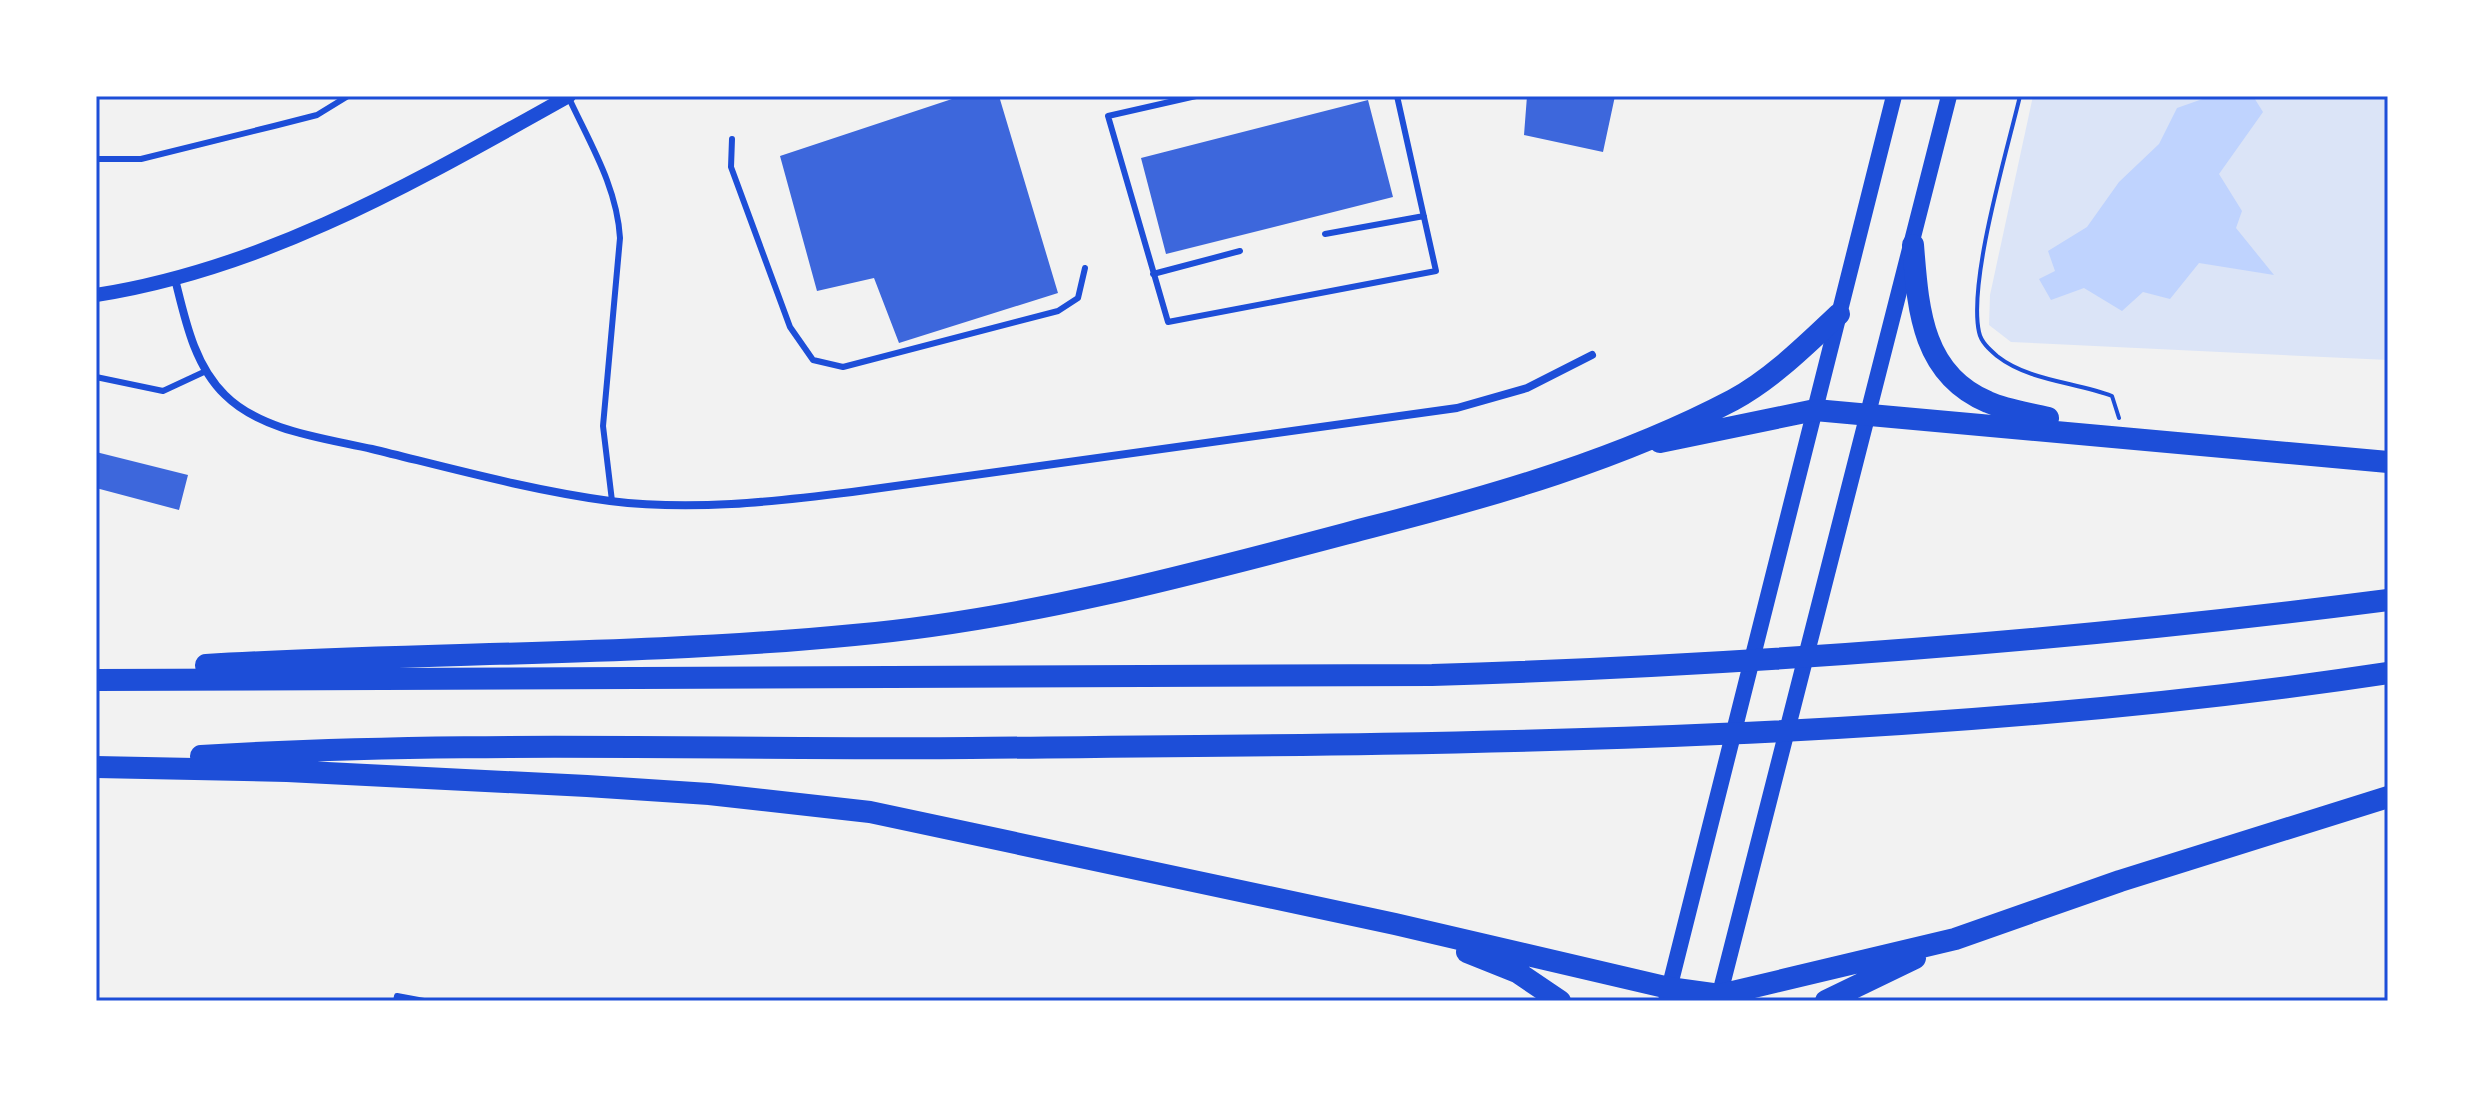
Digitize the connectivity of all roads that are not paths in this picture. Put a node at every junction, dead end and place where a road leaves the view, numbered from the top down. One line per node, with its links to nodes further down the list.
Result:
1 (348, 96): 8 (lane)
2 (568, 96): 15 (street); 26 (lane)
3 (1197, 96): 14 (lane)
4 (1397, 96): 9 (lane)
5 (1894, 96): 17 (main road)
6 (1949, 96): 11 (main road)
7 (732, 139): 13 (lane)
8 (96, 159)
9 (1424, 216): 10 (lane); 14 (lane)
10 (1325, 234)
11 (1913, 245): 22 (main road); 23 (highway)
12 (1240, 251): 14 (lane)
13 (1085, 268)
14 (1153, 274)
15 (175, 279): 16 (street); 19 (street)
16 (96, 295)
17 (1839, 314): 21 (main road); 24 (highway)
18 (1592, 355): 26 (street)
19 (206, 371): 20 (lane); 26 (street)
20 (96, 377)
21 (1815, 410): 22 (highway); 24 (highway); 35 (main road)
22 (1870, 412): 23 (highway); 36 (main road)
23 (2115, 435): 25 (highway)
24 (1616, 452): 28 (highway)
25 (2388, 462)
26 (612, 501)
27 (2388, 600): 30 (highway)
28 (96, 669)
29 (2388, 673): 31 (highway)
30 (96, 680)
31 (96, 765): 33 (highway)
32 (2388, 797): 34 (highway)
33 (1395, 924): 35 (highway); 39 (highway)
34 (1955, 939): 36 (highway); 40 (highway)
35 (1667, 994): 36 (highway)
36 (1719, 998)
37 (396, 1001): 38 (lane)
38 (424, 1001)
39 (1560, 1001)
40 (1826, 1001)

